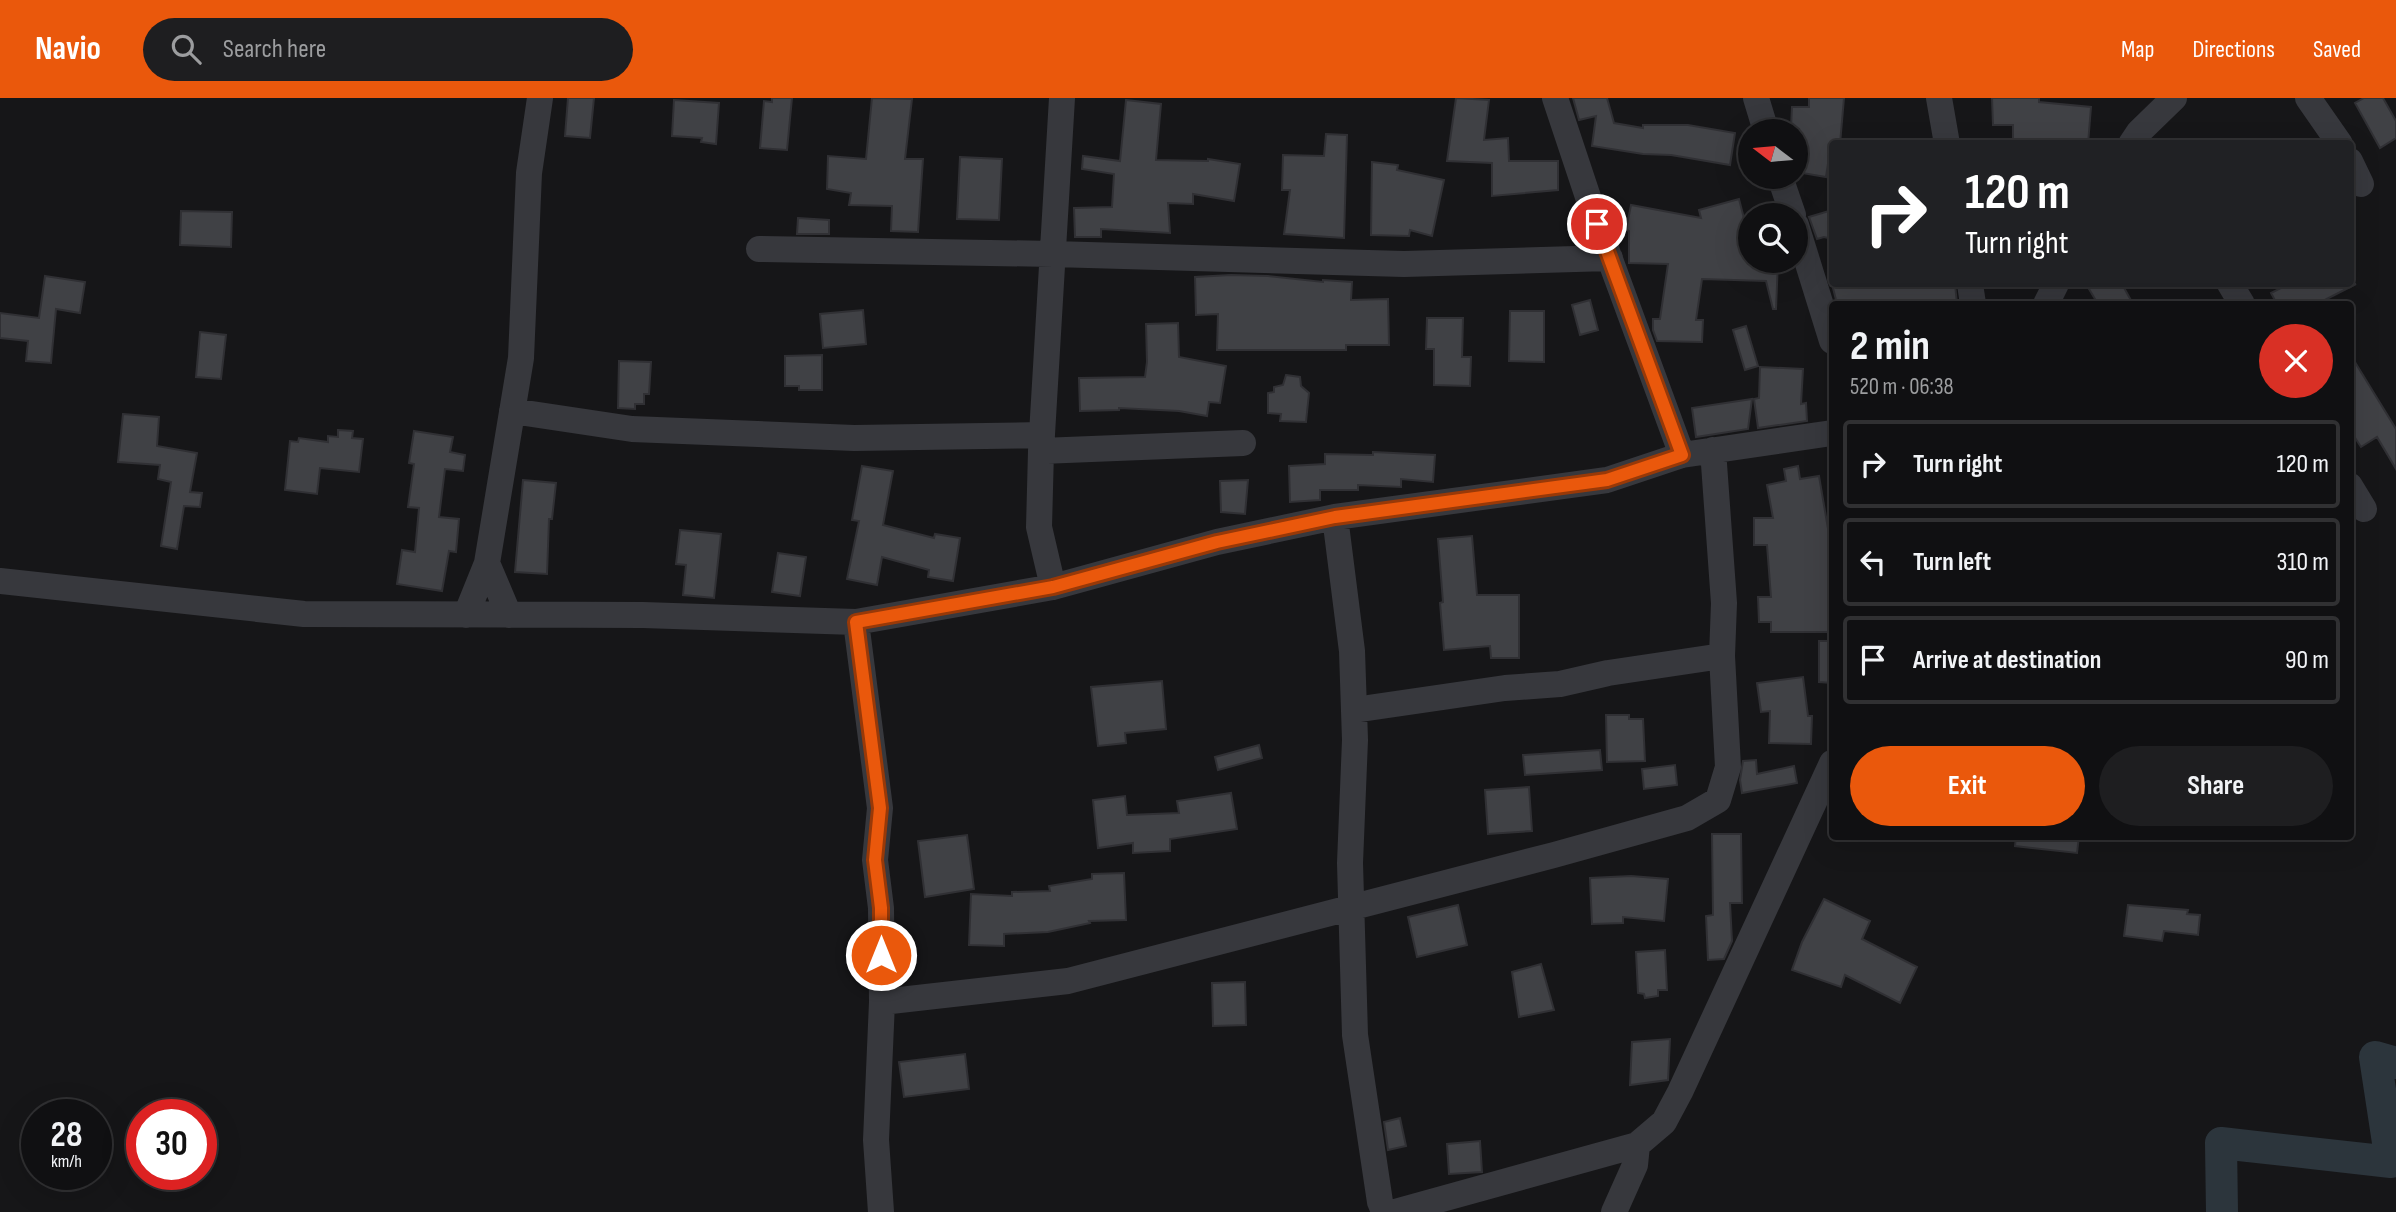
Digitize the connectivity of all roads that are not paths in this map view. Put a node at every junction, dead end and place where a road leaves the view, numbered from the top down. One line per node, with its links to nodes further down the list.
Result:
1 (540, 98): 17 (street)
2 (1062, 98): 13 (street)
3 (1555, 98): 14 (street)
4 (1756, 98): 8 (street)
5 (1939, 98): 9 (street)
6 (2174, 98): 10 (street)
7 (2308, 98): 11 (street)
8 (1762, 119)
9 (1946, 140)
10 (2139, 140)
11 (2337, 140)
12 (759, 249): 13 (street)
13 (1053, 254): 14 (street); 19 (street)
14 (1610, 258): 22 (street)
15 (1808, 264): 16 (street)
16 (1829, 331)
17 (512, 411): 19 (street); 24 (street)
18 (1829, 433): 21 (street)
19 (1041, 443): 20 (street); 26 (street)
20 (1243, 443)
21 (1713, 450): 22 (street); 30 (street)
22 (1682, 455): 23 (street)
23 (1335, 517): 26 (street); 31 (street)
24 (486, 563): 27 (street); 28 (street)
25 (0, 581): 27 (street)
26 (1053, 587): 29 (street)
27 (466, 615): 28 (street)
28 (509, 615): 29 (street)
29 (856, 622): 34 (street)
30 (1722, 656): 31 (street); 33 (street)
31 (1354, 710): 33 (street)
32 (1829, 769): 35 (street)
33 (1351, 906): 34 (street); 37 (street)
34 (882, 1002): 36 (street)
35 (1637, 1145): 37 (street); 38 (street)
36 (881, 1212)
37 (1392, 1212)
38 (1614, 1212)

